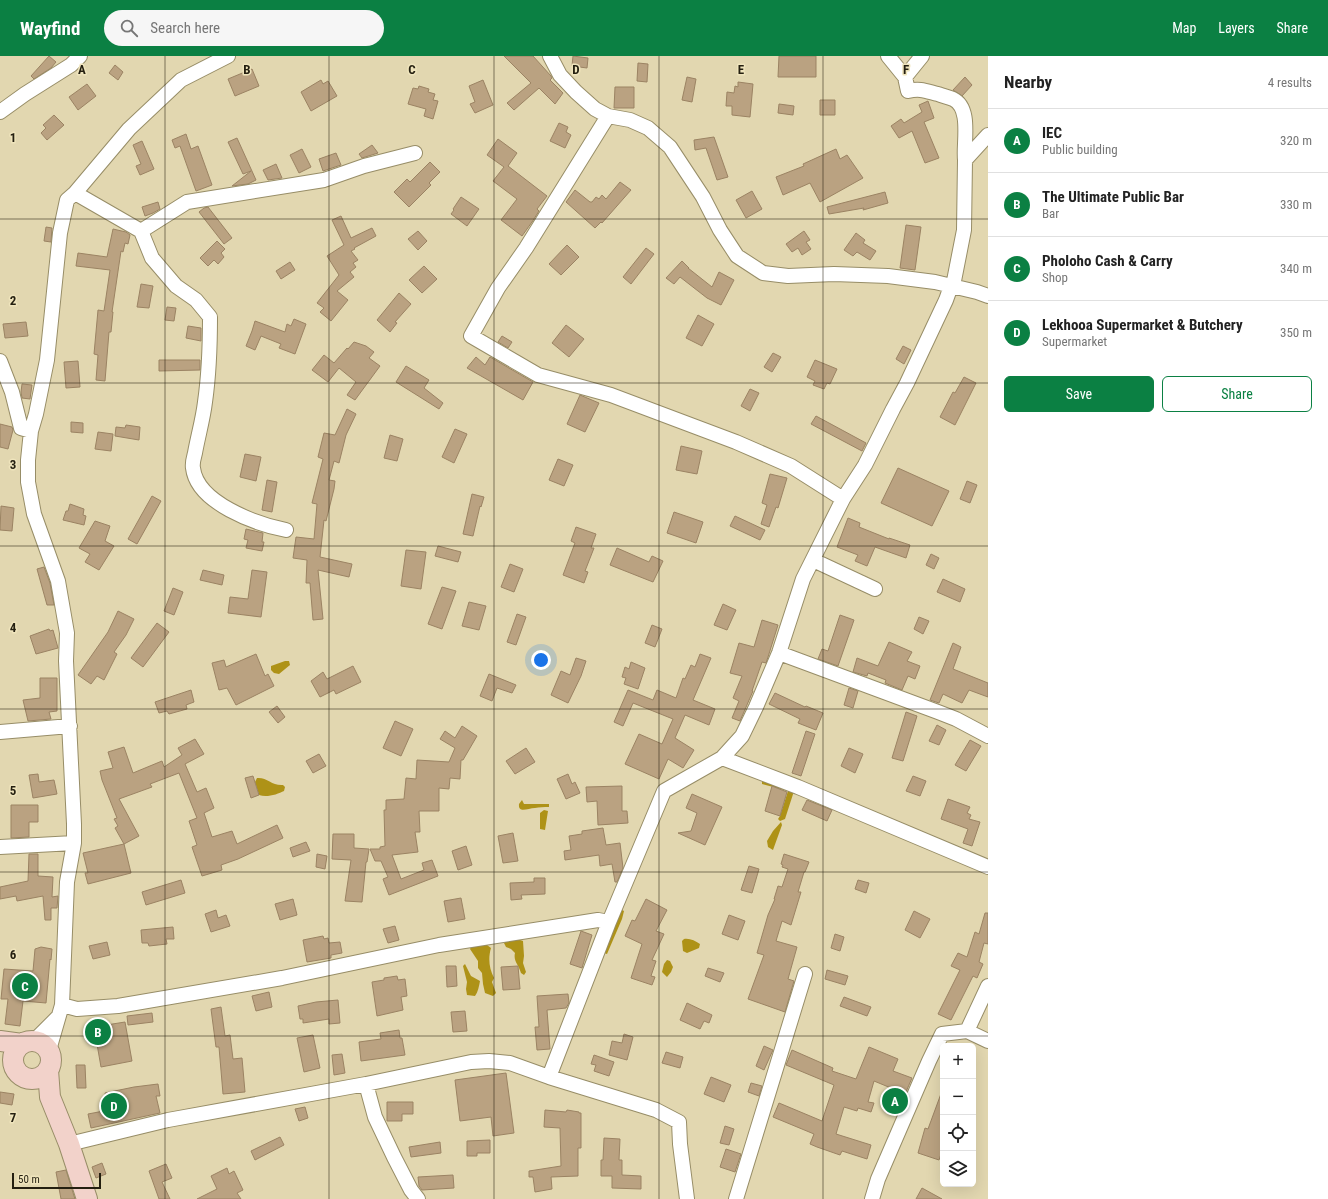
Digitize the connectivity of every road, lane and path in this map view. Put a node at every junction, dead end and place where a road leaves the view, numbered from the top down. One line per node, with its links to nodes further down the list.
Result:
1 (80, 56): 7 (street)
2 (228, 56): 12 (street)
3 (550, 56): 8 (street)
4 (888, 56): 6 (street)
5 (922, 56): 6 (street)
6 (905, 77): 11 (street)
7 (0, 112)
8 (608, 116): 14 (street); 18 (street)
9 (988, 134): 11 (street)
10 (415, 153): 13 (street)
11 (965, 160): 14 (street)
12 (75, 193): 13 (street); 17 (street)
13 (141, 231): 19 (street)
14 (952, 286): 15 (street); 18 (street)
15 (988, 296)
16 (0, 361): 17 (street)
17 (31, 431): 23 (street)
18 (843, 498): 20 (street)
19 (286, 530)
20 (813, 560): 21 (street); 22 (street)
21 (875, 589)
22 (779, 653): 25 (street); 26 (street)
23 (70, 726): 24 (street); 27 (street)
24 (0, 732)
25 (988, 736)
26 (722, 758): 29 (street); 30 (street)
27 (74, 843): 28 (street); 33 (street)
28 (0, 847)
29 (988, 867)
30 (609, 922): 33 (street); 40 (street)
31 (805, 974): 48 (street)
32 (988, 986): 34 (street)
33 (60, 1012): 37 (street)
34 (967, 1031): 36 (street); 49 (street)
35 (0, 1041): 37 (main road)
36 (988, 1041)
37 (35, 1045): 38 (main road); 39 (main road)
38 (7, 1059): 41 (main road)
39 (48, 1070): 41 (main road); 43 (main road)
40 (548, 1077): 42 (street); 47 (street)
41 (30, 1078): 43 (main road)
42 (366, 1084): 44 (street); 46 (street)
43 (50, 1098): 44 (main road)
44 (69, 1144): 45 (main road)
45 (87, 1199)
46 (418, 1199)
47 (687, 1199)
48 (736, 1199)
49 (872, 1199)

